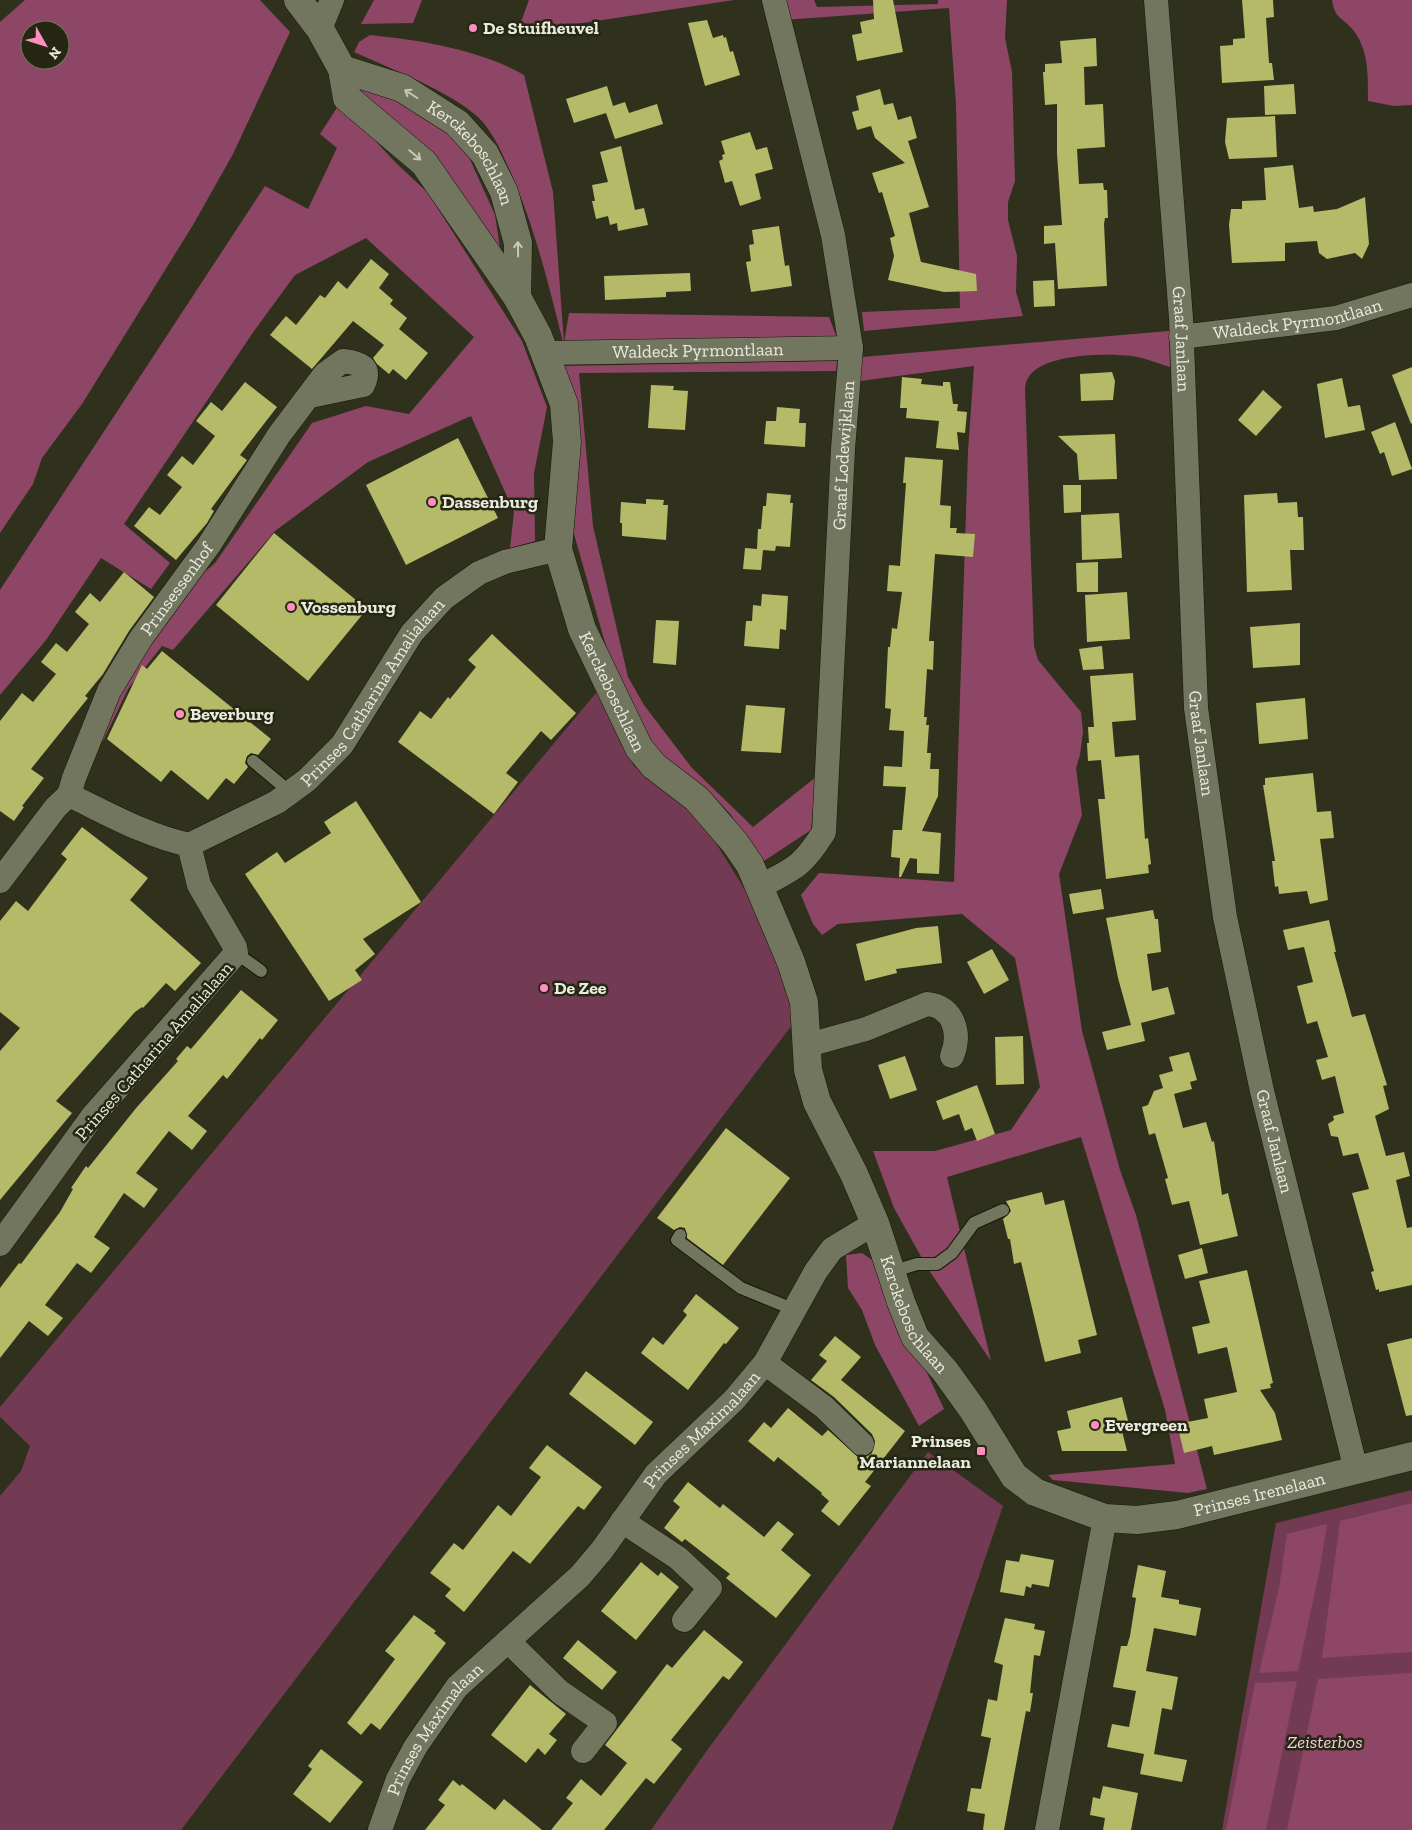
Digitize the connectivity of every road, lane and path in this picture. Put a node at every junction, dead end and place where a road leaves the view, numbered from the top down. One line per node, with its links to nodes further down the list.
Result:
1 (298, 0): 5 (street, Kerckeboschlaan)
2 (332, 0): 5 (street)
3 (774, 0): 10 (street, Graaf Lodewijklaan)
4 (1156, 0): 9 (street, Graaf Janlaan)
5 (320, 29): 6 (street, Kerckeboschlaan)
6 (342, 69): 8 (street, Kerckeboschlaan, one-way to 8); 8 (street, Kerckeboschlaan, one-way to 6)
7 (1412, 295): 9 (street, Waldeck Pyrmontlaan)
8 (517, 297): 11 (street, Kerckeboschlaan)
9 (1181, 337): 33 (street, Graaf Janlaan)
10 (850, 348): 11 (street, Waldeck Pyrmontlaan); 19 (street, Graaf Lodewijklaan)
11 (547, 353): 13 (street, Kerckeboschlaan)
12 (310, 396): 16 (street, Prinsessenhof)
13 (558, 549): 15 (street, Prinses Catharina Amalialaan); 19 (street, Kerckeboschlaan)
14 (252, 761): 15 (lane)
15 (290, 792): 17 (street, Prinses Catharina Amalialaan)
16 (69, 795): 17 (street); 18 (street)
17 (188, 845): 20 (street, Prinses Catharina Amalialaan)
18 (0, 881)
19 (759, 887): 22 (street, Kerckeboschlaan)
20 (236, 953): 21 (lane); 27 (street, Prinses Catharina Amalialaan)
21 (261, 971)
22 (808, 1045): 23 (street); 25 (street, Kerckeboschlaan)
23 (952, 1056)
24 (1003, 1210): 28 (lane)
25 (875, 1223): 28 (street, Kerckeboschlaan); 29 (street, Prinses Maximalaan)
26 (680, 1235): 29 (lane)
27 (0, 1244)
28 (891, 1272): 34 (street, Kerckeboschlaan)
29 (795, 1310): 30 (street, Prinses Maximalaan)
30 (765, 1363): 31 (street, Prinses Maximalaan); 35 (street, Prinses Maximalaan)
31 (862, 1444)
32 (1412, 1456): 33 (street, Prinses Irenelaan)
33 (1356, 1470): 34 (street, Prinses Irenelaan)
34 (1105, 1518): 40 (street)
35 (622, 1521): 36 (street); 37 (street, Prinses Maximalaan)
36 (684, 1620)
37 (508, 1641): 38 (street); 39 (street, Prinses Maximalaan)
38 (583, 1751)
39 (380, 1830)
40 (1047, 1830)

